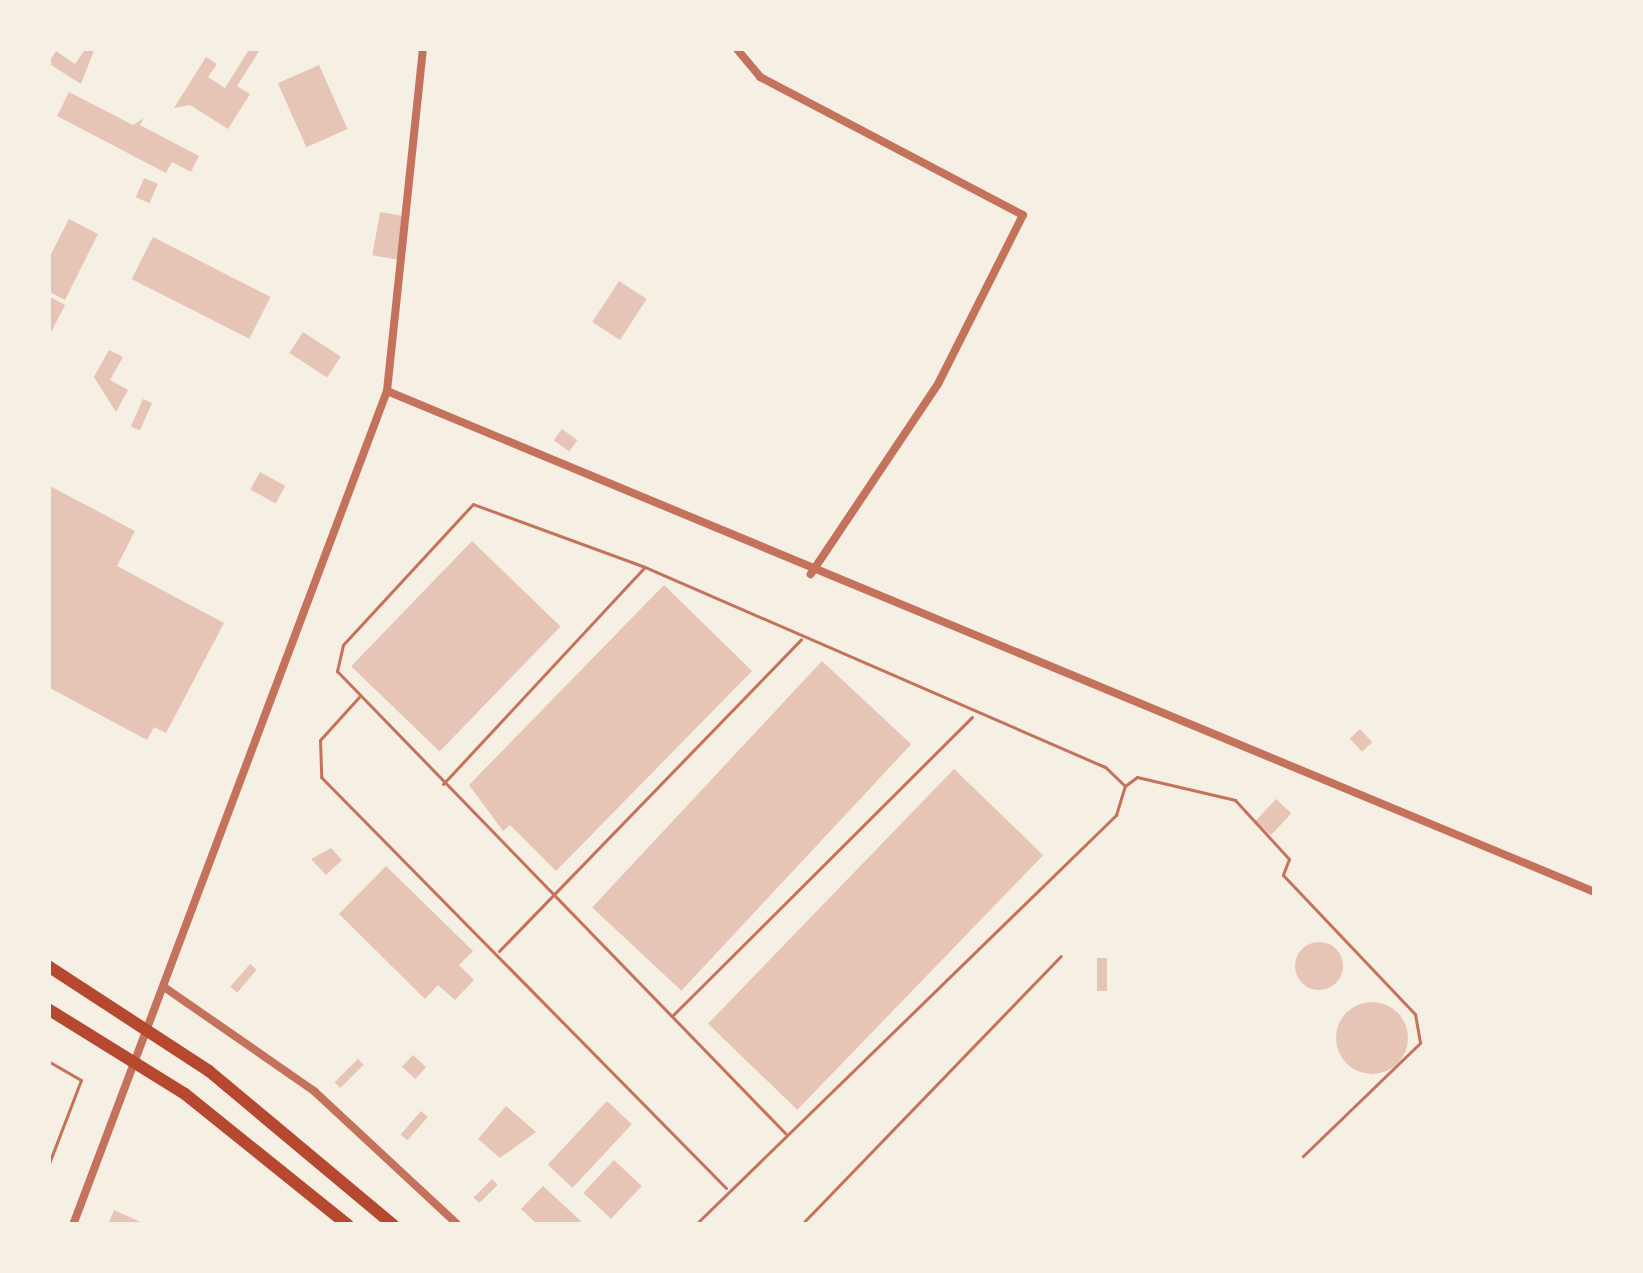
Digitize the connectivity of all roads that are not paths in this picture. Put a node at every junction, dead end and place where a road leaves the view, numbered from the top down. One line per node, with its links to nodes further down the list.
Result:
1 (423, 48): 3 (street)
2 (736, 48): 5 (street)
3 (387, 391): 5 (street); 16 (street)
4 (645, 567): 6 (lane); 7 (lane); 9 (lane)
5 (811, 574): 11 (street)
6 (802, 638): 8 (lane); 12 (lane)
7 (359, 698): 9 (lane); 13 (lane)
8 (975, 715): 10 (lane); 18 (lane)
9 (442, 785): 12 (lane)
10 (1125, 786): 22 (lane); 23 (lane)
11 (1595, 892)
12 (553, 899): 13 (lane); 18 (lane)
13 (498, 952): 25 (lane)
14 (1061, 956): 31 (lane)
15 (48, 966): 19 (highway)
16 (164, 986): 19 (street); 29 (street)
17 (48, 1009): 20 (highway)
18 (671, 1017): 22 (lane)
19 (144, 1028): 20 (street); 28 (highway)
20 (133, 1060): 26 (street); 27 (highway)
21 (48, 1061): 24 (lane)
22 (785, 1132): 25 (lane)
23 (1304, 1156)
24 (48, 1166)
25 (727, 1189): 30 (lane)
26 (73, 1225)
27 (348, 1225)
28 (393, 1225)
29 (458, 1225)
30 (695, 1225)
31 (801, 1225)

